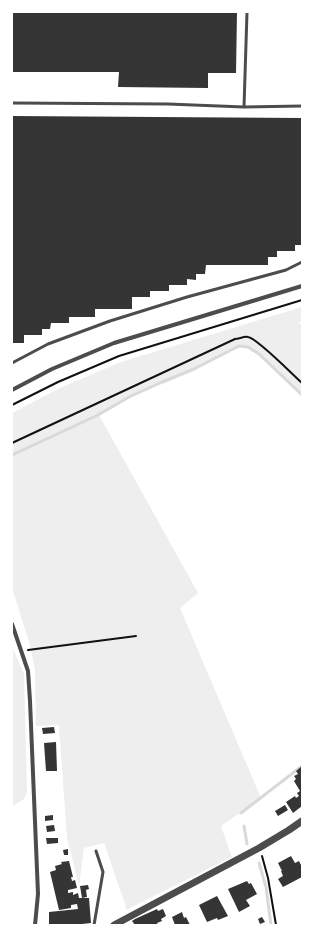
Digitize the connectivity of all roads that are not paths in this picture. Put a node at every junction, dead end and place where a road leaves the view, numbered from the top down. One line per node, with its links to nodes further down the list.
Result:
1 (247, 12): 3 (lane)
2 (12, 103): 3 (lane)
3 (244, 106): 4 (lane)
4 (302, 106)
5 (302, 262): 7 (lane)
6 (302, 286): 8 (street)
7 (12, 362)
8 (12, 390)
9 (12, 624): 12 (street)
10 (302, 821): 14 (street)
11 (96, 851): 13 (lane)
12 (35, 925)
13 (94, 925)
14 (114, 925)

